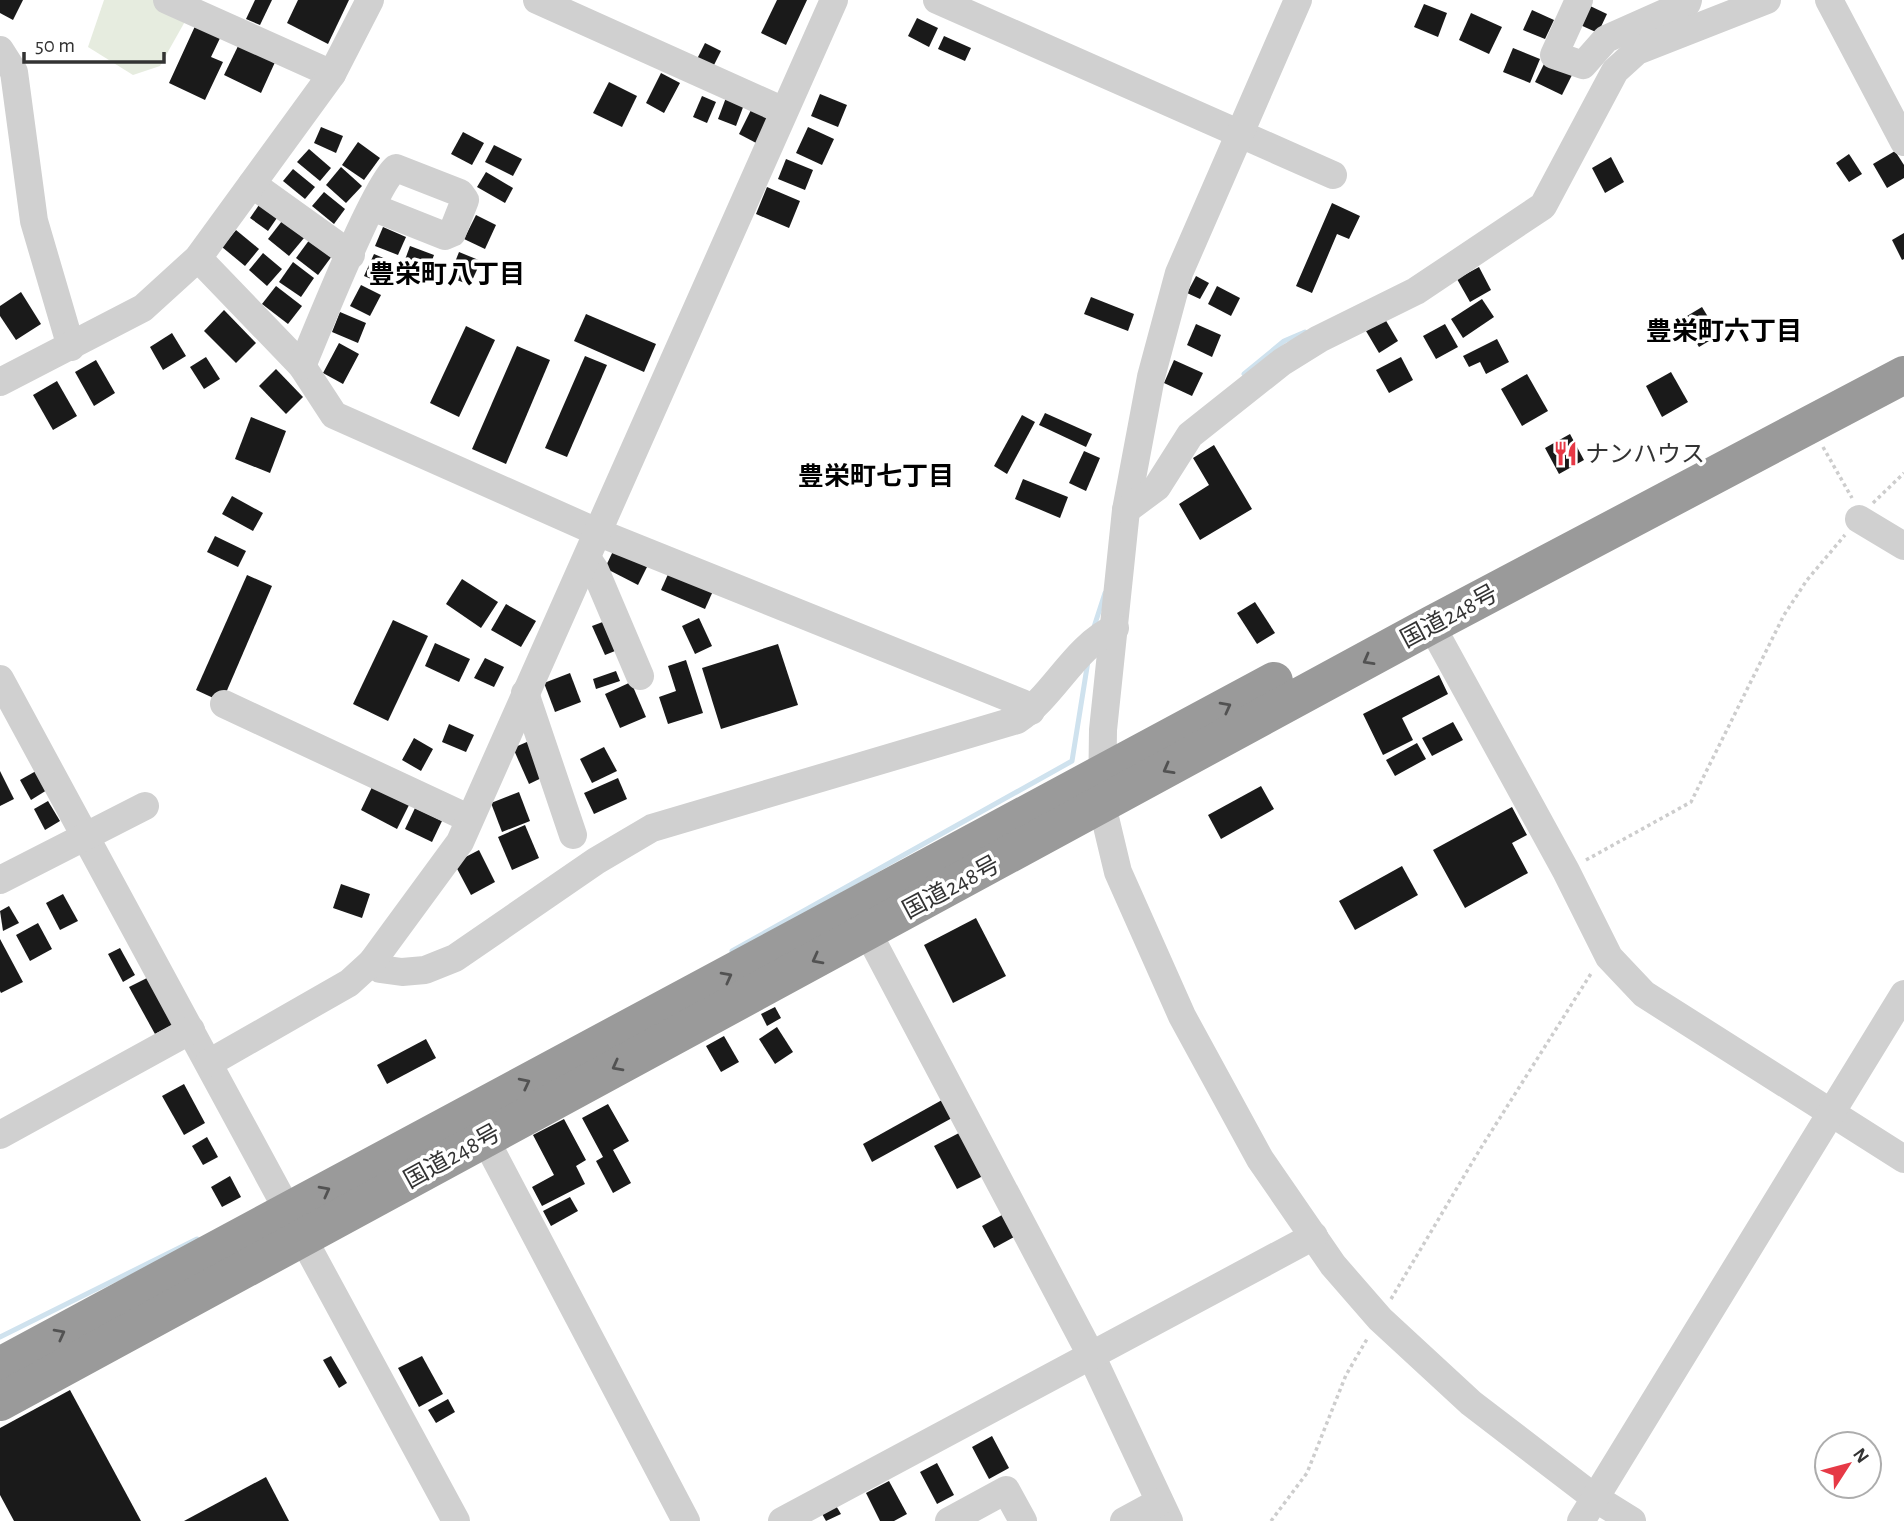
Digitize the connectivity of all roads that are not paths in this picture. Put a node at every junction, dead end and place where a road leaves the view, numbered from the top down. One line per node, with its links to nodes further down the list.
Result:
1 (167, 0): 12 (street)
2 (370, 0): 12 (street)
3 (537, 0): 13 (street)
4 (834, 0): 13 (street)
5 (937, 0): 14 (street)
6 (1298, 0): 14 (street)
7 (1579, 0): 8 (street)
8 (1688, 0)
9 (1767, 0): 26 (street)
10 (1829, 0): 15 (street)
11 (0, 50): 21 (street)
12 (332, 74): 17 (street)
13 (784, 111): 28 (street)
14 (1240, 135): 16 (street); 26 (street)
15 (1904, 142)
16 (1333, 175)
17 (252, 184): 19 (street); 20 (street)
18 (372, 207): 19 (street)
19 (351, 255): 23 (street)
20 (198, 258): 21 (street); 23 (street)
21 (71, 347): 25 (street)
22 (1904, 348): 38 (highway, 国道248号, one-way to 22)
23 (302, 366): 28 (street)
24 (1904, 375): 31 (highway, 国道248号)
25 (0, 382)
26 (1126, 510): 32 (street)
27 (1860, 517): 29 (street)
28 (597, 532): 30 (street); 37 (street)
29 (1904, 547)
30 (587, 558): 33 (street); 35 (street)
31 (1431, 625): 38 (highway, 国道248号, one-way to 38); 49 (street)
32 (1115, 628): 37 (street); 38 (street)
33 (640, 676)
34 (0, 679): 42 (street)
35 (525, 693): 40 (street); 41 (street)
36 (224, 704): 40 (street)
37 (1031, 711): 45 (street)
38 (1101, 789): 44 (highway, 国道248号); 53 (highway, 国道248号, one-way to 38); 54 (street)
39 (145, 806): 42 (street)
40 (468, 818): 45 (street)
41 (573, 835)
42 (82, 836): 43 (street); 47 (street)
43 (0, 880)
44 (867, 933): 51 (highway, 国道248号, one-way to 51); 55 (street)
45 (372, 962): 48 (street)
46 (1904, 994): 49 (street)
47 (191, 1030): 48 (street); 50 (street)
48 (209, 1063): 53 (street)
49 (1829, 1114): 52 (street); 58 (street)
50 (0, 1135)
51 (484, 1138): 53 (highway, 国道248号); 61 (street)
52 (1904, 1159)
53 (297, 1225): 56 (highway, 国道248号, one-way to 53); 57 (highway, 国道248号); 60 (street)
54 (1314, 1236): 55 (street); 58 (street)
55 (1091, 1355): 59 (street); 62 (street)
56 (0, 1366)
57 (0, 1402)
58 (1588, 1510): 66 (street)
59 (1164, 1511): 65 (street)
60 (456, 1521)
61 (686, 1521)
62 (782, 1521)
63 (949, 1521): 64 (street)
64 (1023, 1521)
65 (1124, 1521)
66 (1632, 1521)

